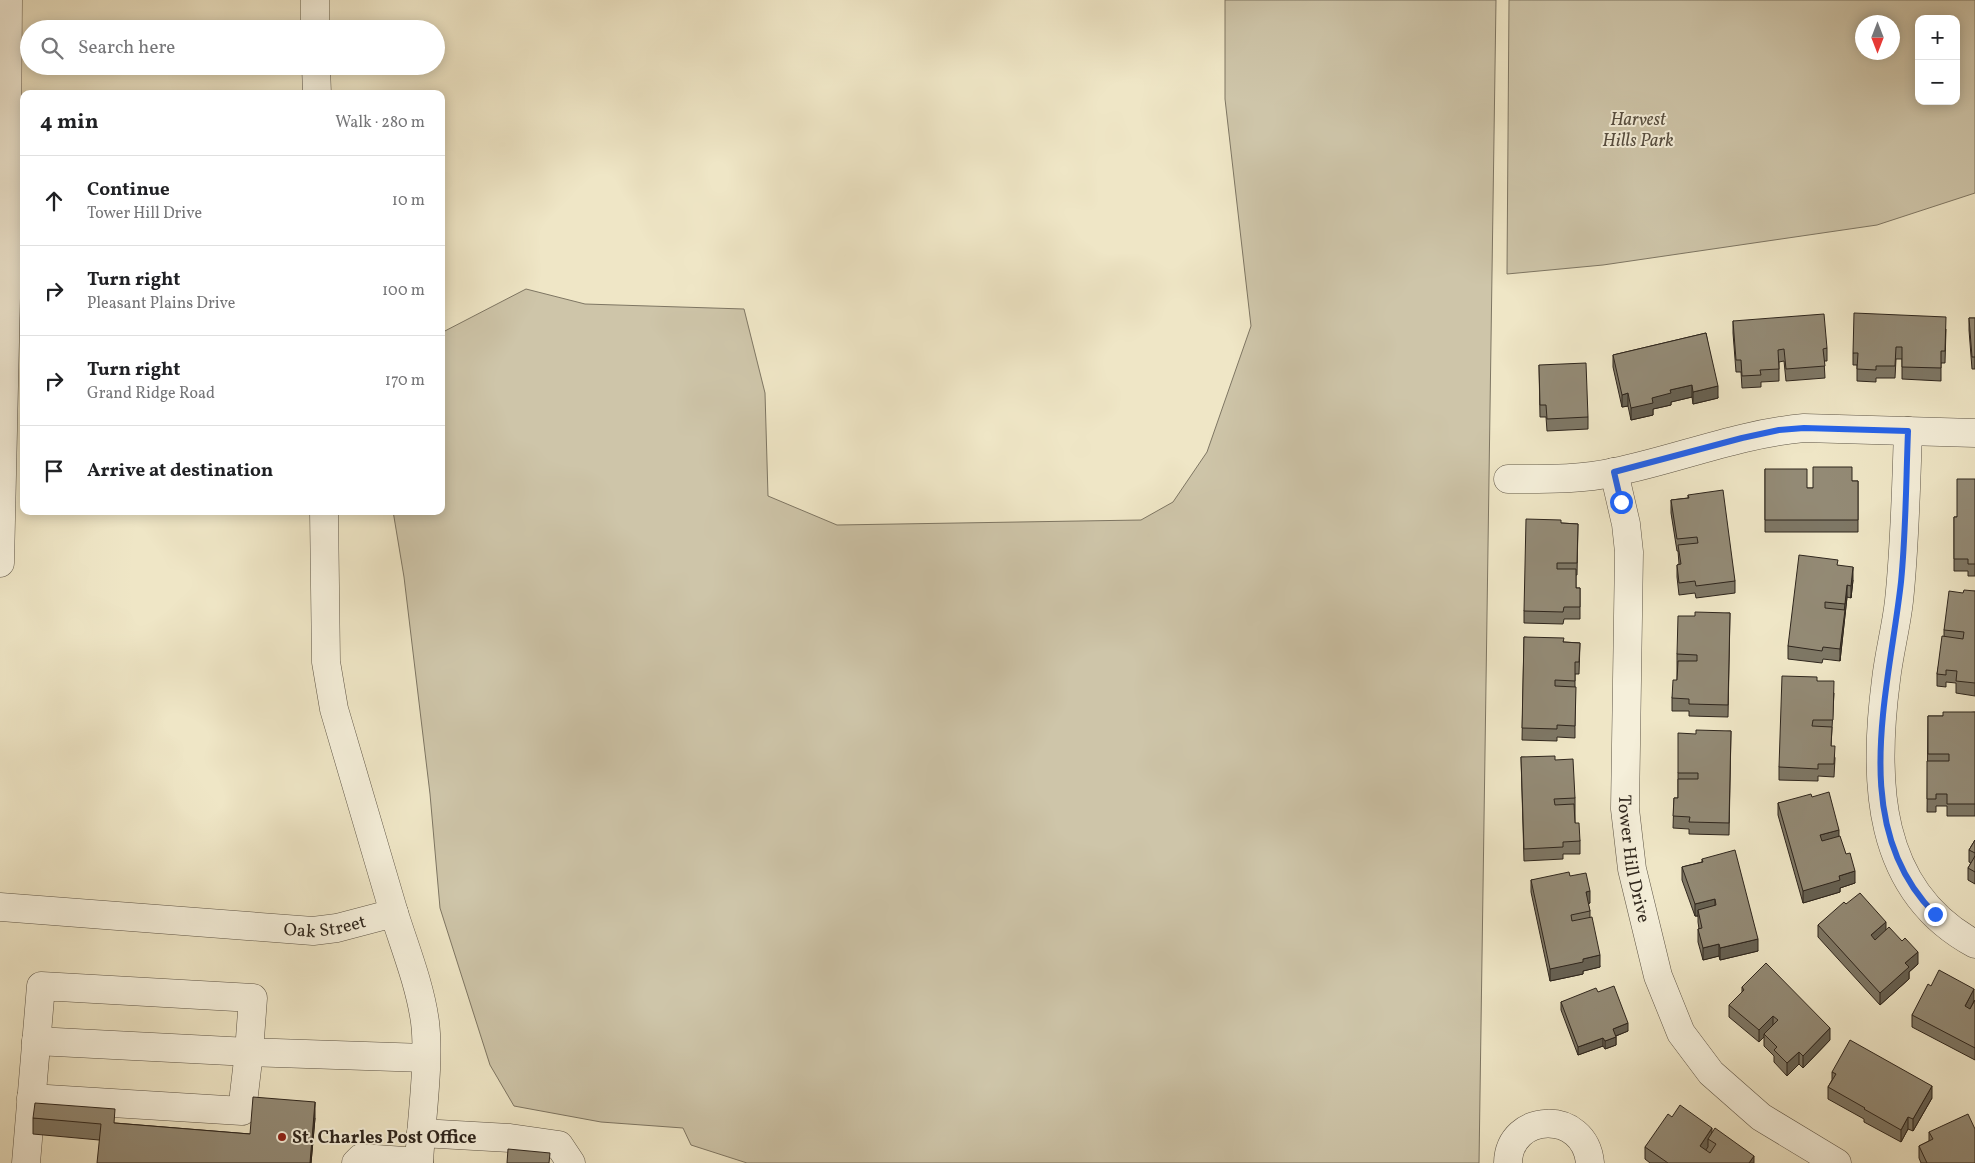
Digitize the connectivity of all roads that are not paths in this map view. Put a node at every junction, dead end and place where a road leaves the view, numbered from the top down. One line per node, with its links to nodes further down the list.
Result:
1 (315, 0): 3 (street)
2 (5, 11): 11 (street)
3 (316, 20)
4 (316, 75): 5 (street)
5 (317, 90)
6 (1908, 431): 7 (street); 8 (street); 14 (street)
7 (1975, 433)
8 (1614, 472): 9 (street); 26 (street, Tower Hill Drive)
9 (1508, 479)
10 (324, 515): 13 (street)
11 (0, 563)
12 (0, 907): 13 (street, Oak Street)
13 (394, 912): 17 (street)
14 (1975, 944)
15 (36, 1041): 16 (street); 16 (street); 18 (street)
16 (249, 1052): 17 (street); 18 (street)
17 (425, 1058): 19 (street)
18 (31, 1098): 20 (street)
19 (420, 1133): 22 (street); 23 (street)
20 (26, 1163)
21 (356, 1163): 22 (street)
22 (419, 1163)
23 (571, 1163)
24 (1508, 1163): 25 (street)
25 (1590, 1163)
26 (1837, 1163)

